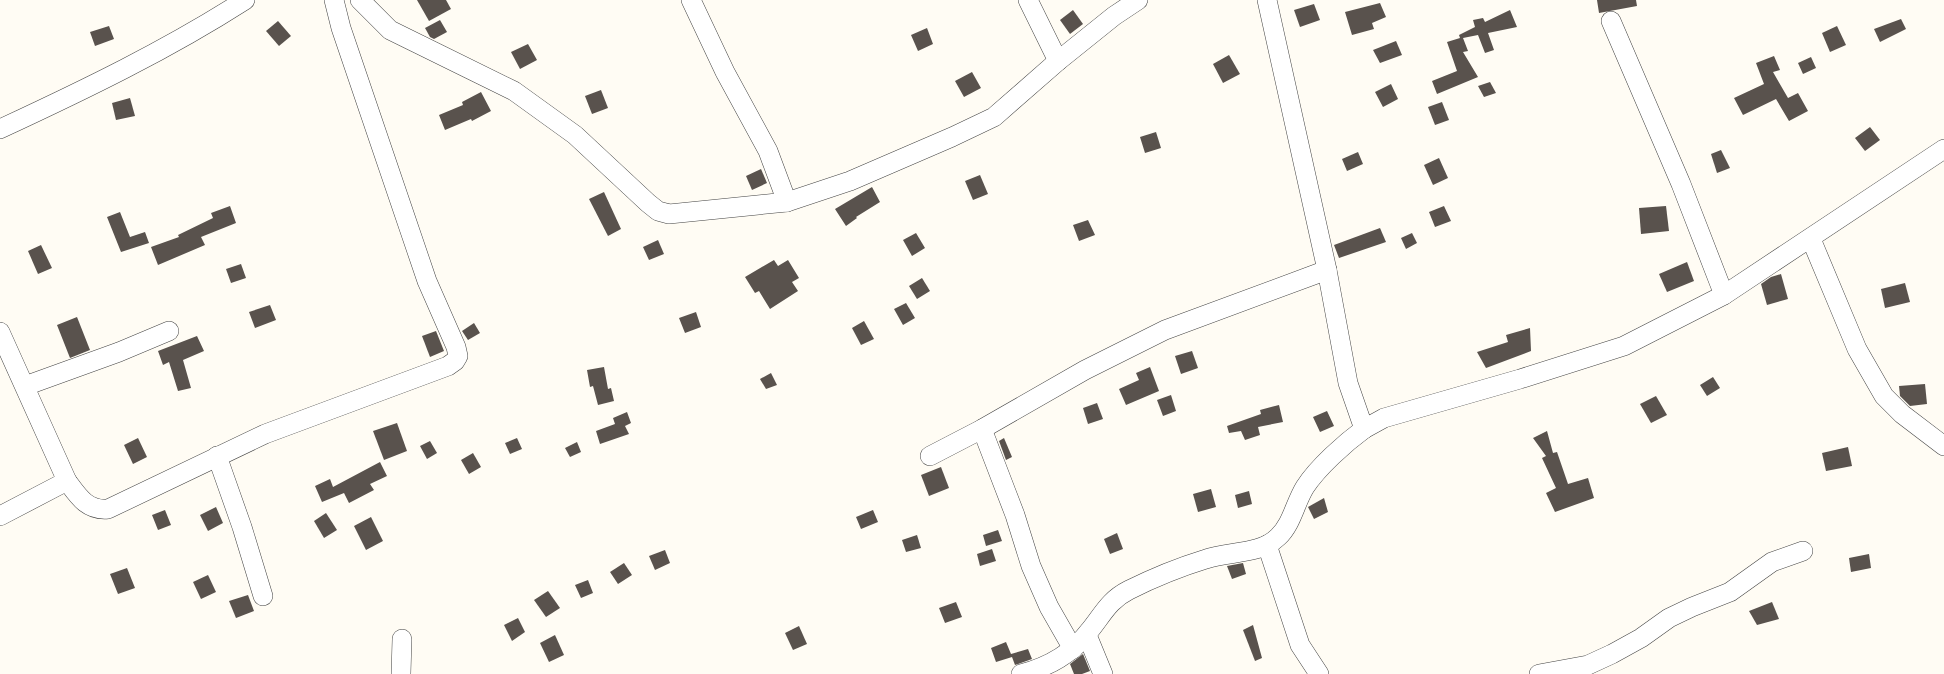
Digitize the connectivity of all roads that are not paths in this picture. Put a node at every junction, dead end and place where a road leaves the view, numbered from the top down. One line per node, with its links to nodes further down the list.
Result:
1 (245, 0): 10 (street)
2 (334, 0): 22 (street)
3 (360, 0): 12 (street)
4 (691, 0): 12 (street)
5 (1028, 0): 9 (street)
6 (1138, 0): 9 (street)
7 (1267, 0): 14 (street)
8 (1611, 21): 15 (street)
9 (1058, 61): 12 (street)
10 (0, 129)
11 (1944, 149): 13 (street)
12 (788, 202)
13 (1811, 239): 15 (street); 21 (street)
14 (1327, 270): 19 (street); 20 (street)
15 (1724, 295): 20 (street)
16 (169, 331): 18 (street)
17 (0, 332): 18 (street)
18 (25, 386): 24 (street)
19 (982, 429): 23 (street); 31 (street)
20 (1364, 429): 26 (street)
21 (1944, 446)
22 (217, 456): 24 (street); 28 (street)
23 (930, 456)
24 (68, 480): 25 (street)
25 (0, 516)
26 (1267, 545): 29 (street); 35 (street)
27 (1803, 551): 36 (street)
28 (263, 596)
29 (1086, 635): 31 (street); 34 (street)
30 (402, 639): 32 (street)
31 (1073, 649): 33 (street)
32 (401, 674)
33 (1021, 674)
34 (1103, 674)
35 (1319, 674)
36 (1539, 674)

